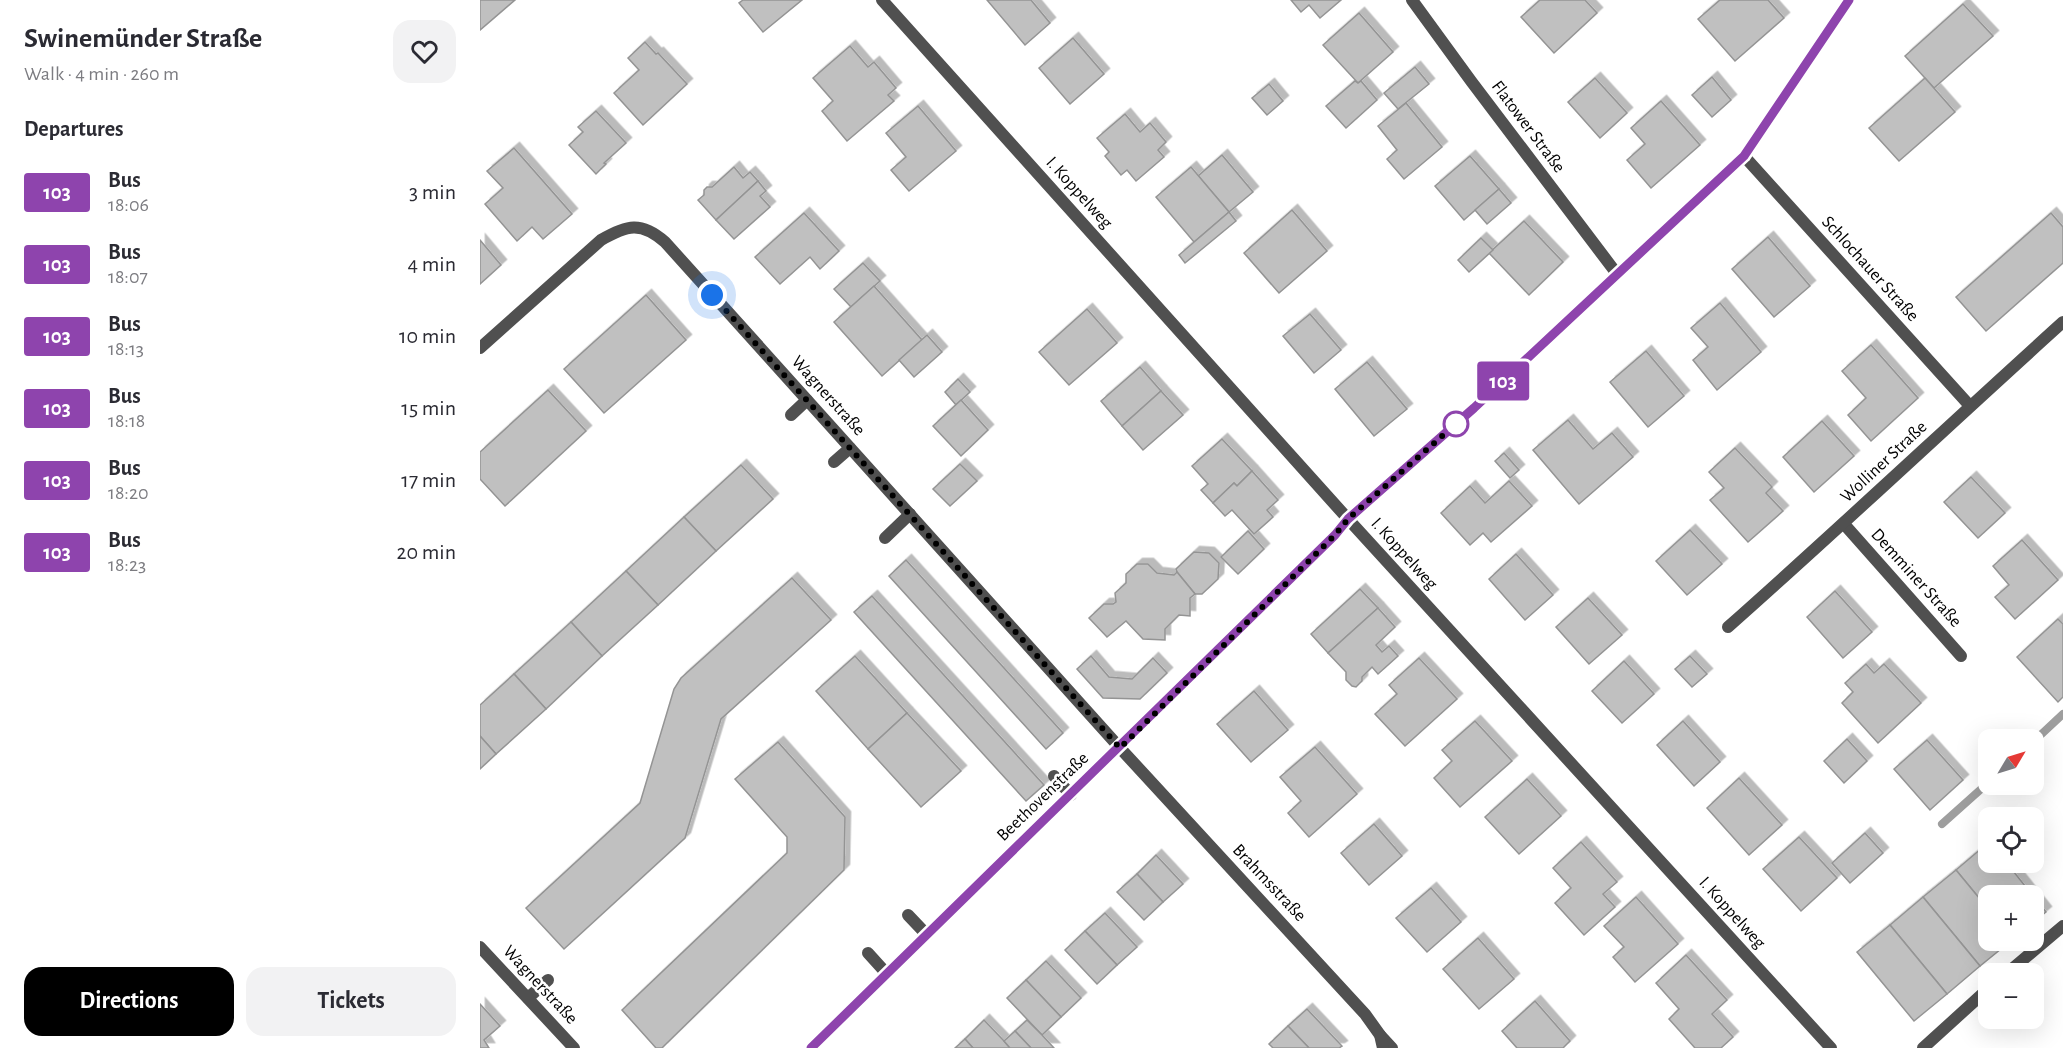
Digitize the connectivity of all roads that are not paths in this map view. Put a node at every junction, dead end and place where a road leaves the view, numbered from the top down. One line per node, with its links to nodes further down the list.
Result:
1 (882, 0): 14 (street, I. Koppelweg)
2 (1413, 0): 5 (street, Flatower Straße)
3 (1849, 0): 4 (street, Beethovenstraße)
4 (1744, 156): 5 (street, Beethovenstraße); 9 (street, Schlochauer Straße)
5 (1617, 274): 14 (street, Beethovenstraße)
6 (2063, 322): 9 (street, Wolliner Straße)
7 (480, 348): 8 (street, Wagnerstraße)
8 (807, 400): 10 (street); 11 (street, Wagnerstraße)
9 (1970, 406): 15 (street, Wolliner Straße)
10 (791, 415)
11 (850, 448): 12 (street); 13 (street, Wagnerstraße)
12 (834, 462)
13 (910, 514): 16 (street); 19 (street, Wagnerstraße)
14 (1348, 519): 19 (street, Beethovenstraße); 37 (street, I. Koppelweg)
15 (1845, 524): 17 (street, Wolliner Straße); 18 (street, Demminer Straße)
16 (885, 538)
17 (1728, 627)
18 (1961, 656)
19 (1120, 748): 21 (street, Beethovenstraße); 32 (street, Brahmsstraße)
20 (1054, 776): 21 (street)
21 (1071, 795): 24 (street, Beethovenstraße)
22 (908, 915): 24 (street)
23 (2063, 926): 27 (street)
24 (927, 935): 28 (street, Beethovenstraße)
25 (480, 947): 30 (street, Wagnerstraße)
26 (868, 953): 28 (street)
27 (2019, 963)
28 (887, 974): 34 (street, Beethovenstraße)
29 (548, 980): 30 (street)
30 (528, 998): 33 (street, Wagnerstraße)
31 (1978, 998): 38 (street)
32 (1380, 1035): 35 (street, Brahmsstraße); 36 (street)
33 (574, 1048)
34 (811, 1048)
35 (1383, 1048)
36 (1392, 1048)
37 (1831, 1048)
38 (1923, 1048)

